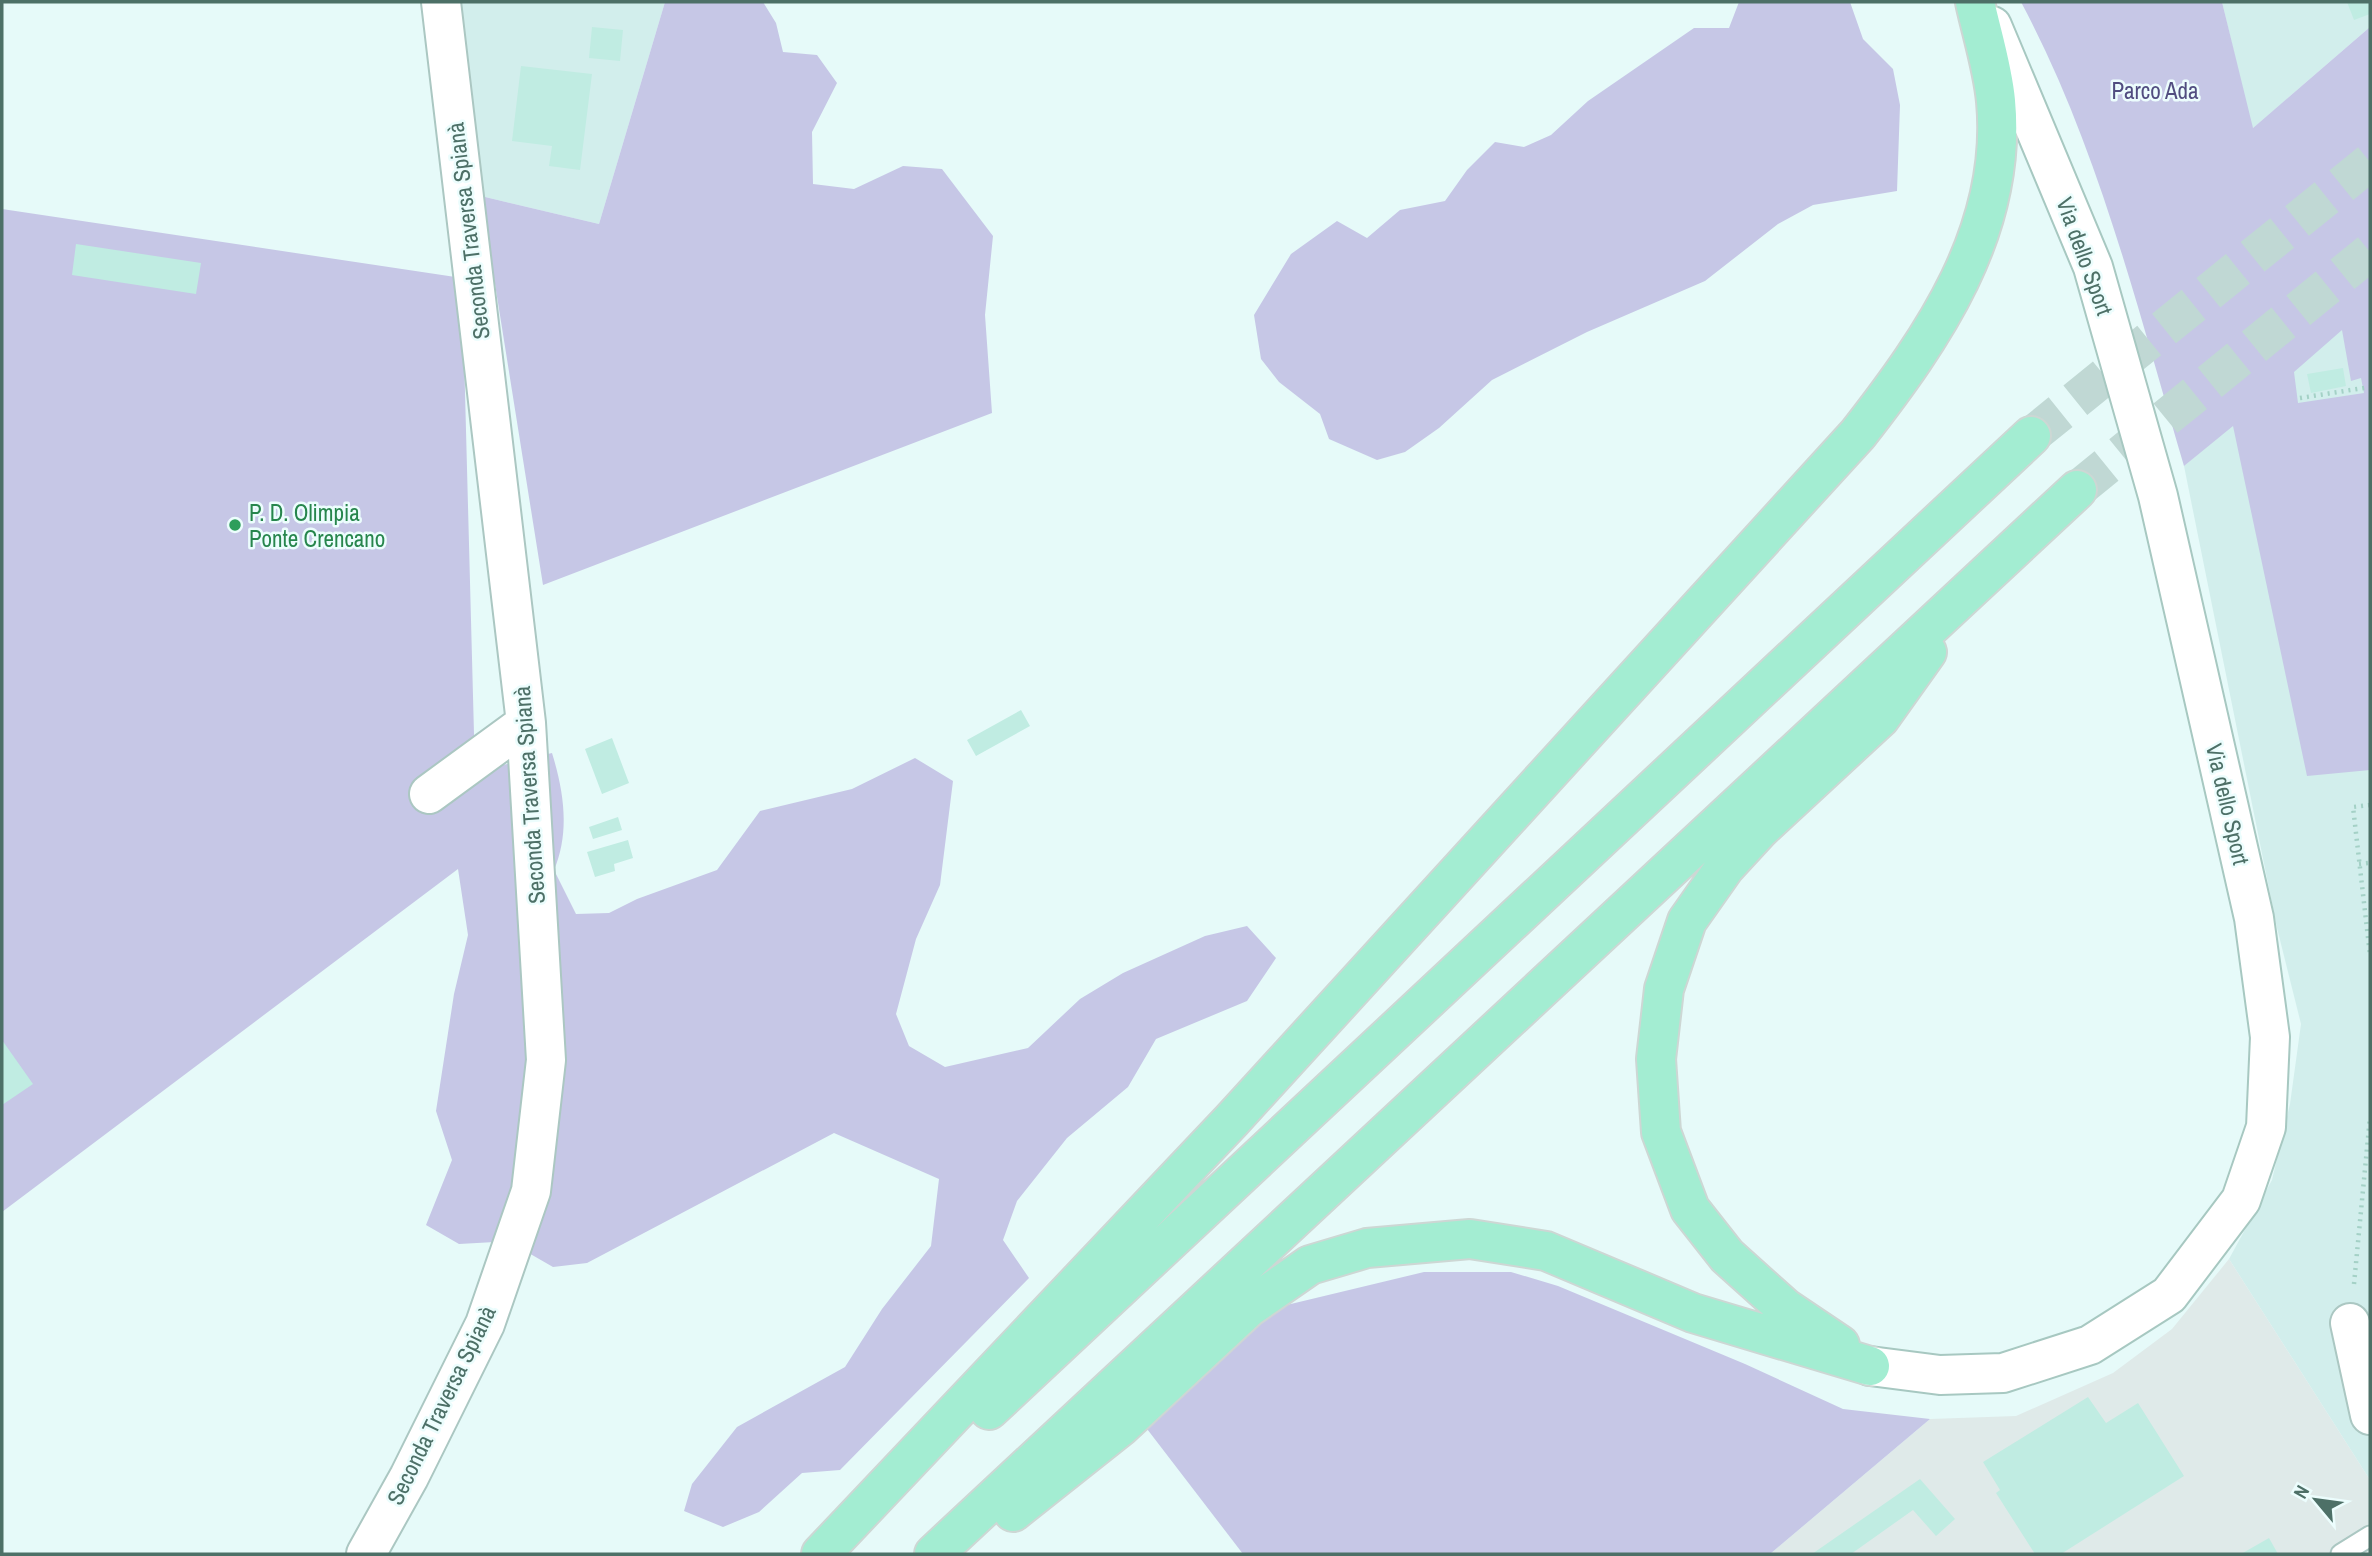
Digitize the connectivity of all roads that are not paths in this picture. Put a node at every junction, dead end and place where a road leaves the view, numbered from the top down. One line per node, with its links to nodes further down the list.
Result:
1 (441, 2): 7 (street, Seconda Traversa Spianà)
2 (1975, 2): 14 (highway)
3 (1981, 2): 10 (street, Via dello Sport)
4 (2031, 436): 15 (highway)
5 (2077, 490): 6 (highway)
6 (1976, 584): 10 (highway); 16 (highway)
7 (526, 723): 8 (street); 13 (street, Seconda Traversa Spianà)
8 (429, 794)
9 (2350, 1323): 11 (street)
10 (1870, 1366): 17 (highway)
11 (2370, 1415)
12 (2370, 1536): 18 (lane)
13 (366, 1554)
14 (821, 1554)
15 (835, 1554)
16 (934, 1554)
17 (960, 1554)
18 (2341, 1554)

